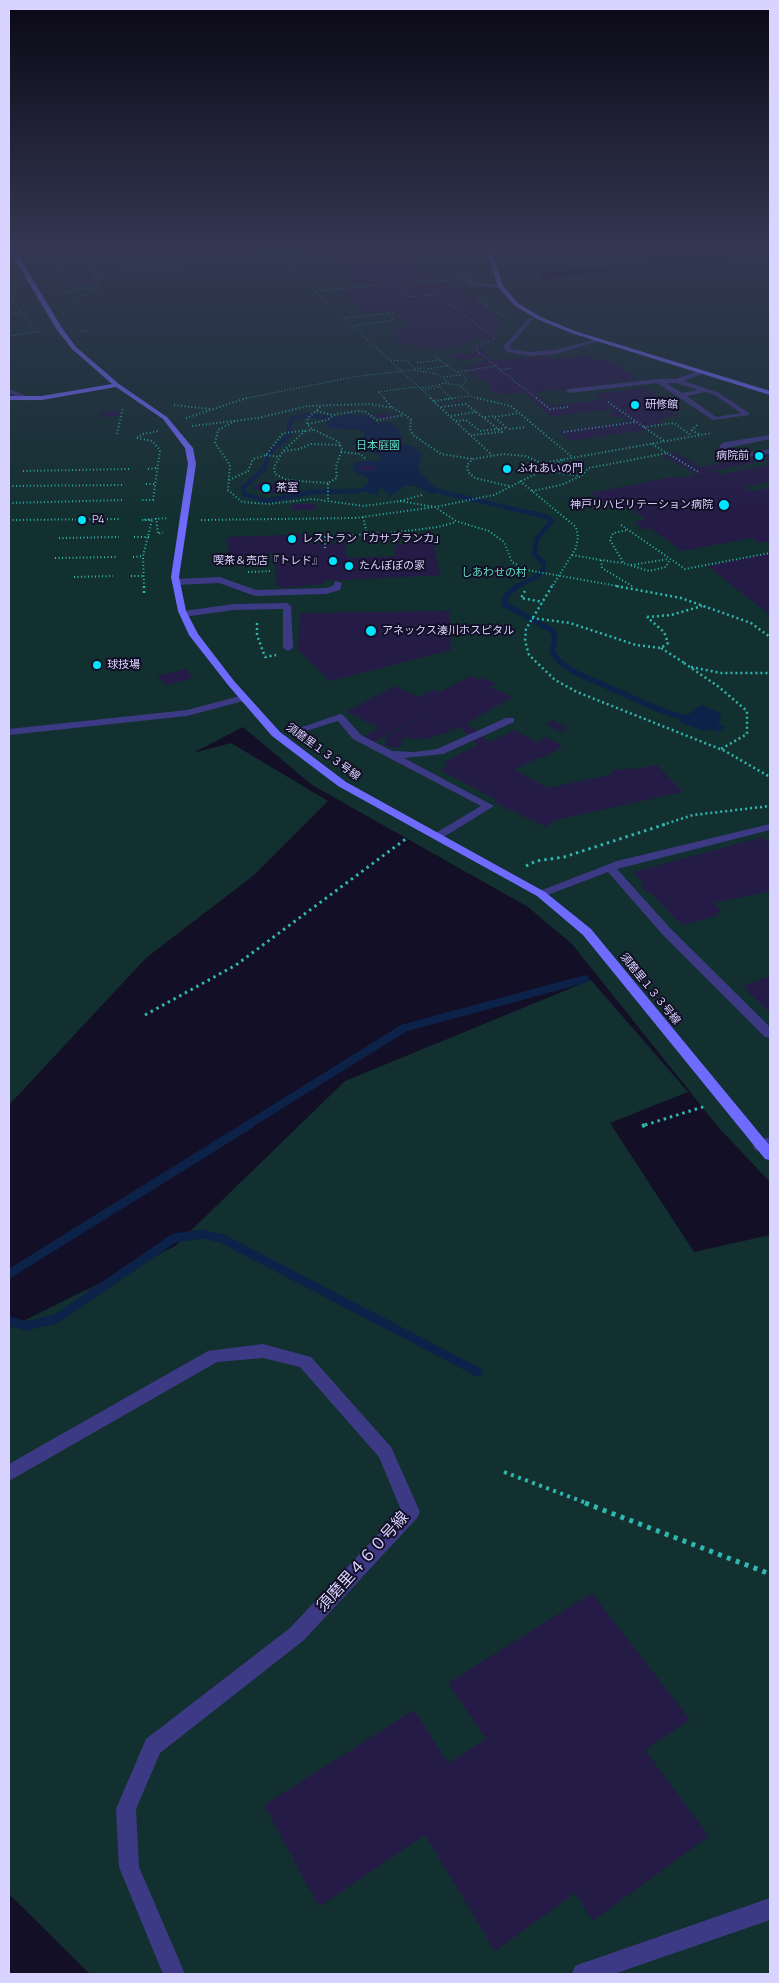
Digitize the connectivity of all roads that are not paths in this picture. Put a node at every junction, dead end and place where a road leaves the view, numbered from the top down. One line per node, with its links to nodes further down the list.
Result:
1 (70, 343): 8 (street, 須磨里１３３号線)
2 (510, 343): 3 (street)
3 (590, 343)
4 (607, 343): 5 (street)
5 (702, 372): 7 (street); 12 (street)
6 (658, 380): 7 (street); 11 (street); 13 (street)
7 (677, 381): 9 (street)
8 (117, 385): 15 (street); 18 (street, 須磨里１３３号線)
9 (706, 390): 13 (street); 13 (street)
10 (9, 391): 15 (street)
11 (569, 391)
12 (770, 393)
13 (681, 395)
14 (9, 398): 15 (street)
15 (29, 398)
16 (770, 437): 17 (street)
17 (770, 451)
18 (176, 582): 19 (street); 20 (street, 須磨里１３３号線)
19 (338, 583)
20 (183, 614): 21 (street); 22 (street, 須磨里１３３号線)
21 (288, 648)
22 (244, 698): 24 (street); 25 (street, 須磨里１３３号線)
23 (510, 720): 26 (street)
24 (9, 732)
25 (278, 736): 26 (street); 28 (street, 須磨里１３３号線)
26 (389, 754): 28 (street)
27 (770, 828): 29 (street)
28 (438, 836): 30 (street, 須磨里１３３号線)
29 (610, 868): 30 (street); 31 (street)
30 (541, 894): 32 (street, 須磨里１３３号線)
31 (770, 1034)
32 (767, 1147)
33 (9, 1473): 35 (street, 須磨里４６０号線)
34 (770, 1909): 36 (street)
35 (174, 1974)
36 (583, 1974)

